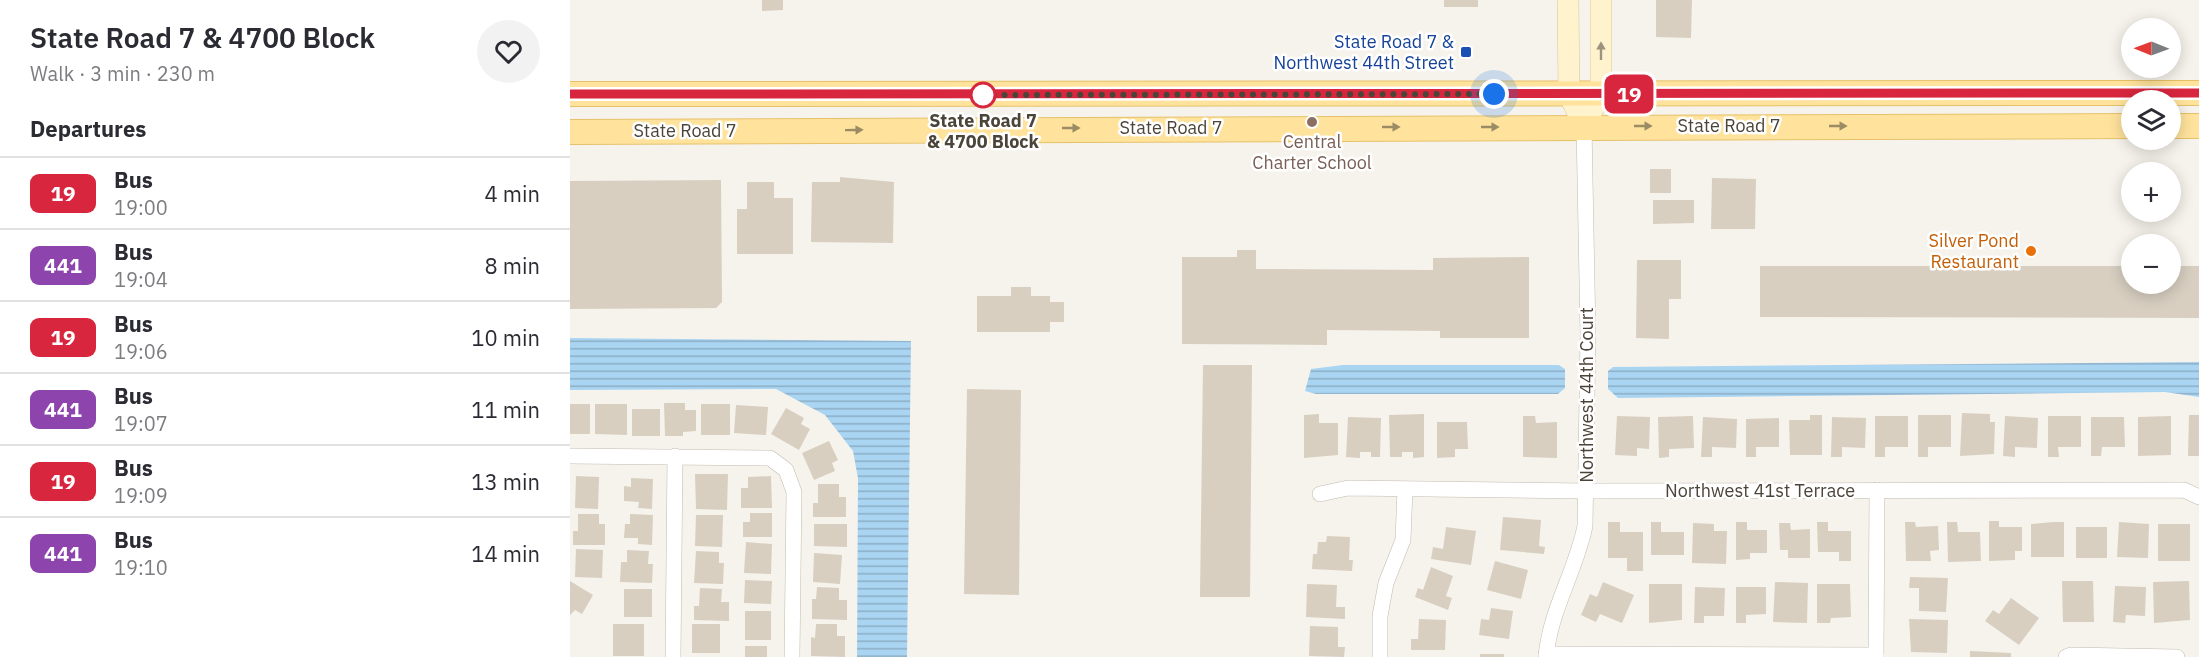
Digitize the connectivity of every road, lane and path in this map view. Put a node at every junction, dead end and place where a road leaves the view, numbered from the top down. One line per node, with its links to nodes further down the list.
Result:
1 (1568, 0): 7 (street)
2 (1601, 0): 8 (street, one-way to 2)
3 (2121, 93): 9 (main road, State Road 7)
4 (2181, 93): 5 (main road, State Road 7)
5 (2199, 93)
6 (570, 94): 7 (main road, State Road 7)
7 (1569, 94): 8 (main road, State Road 7); 11 (street)
8 (1601, 94): 9 (main road, State Road 7); 11 (street)
9 (2062, 94): 12 (main road)
10 (2121, 102): 13 (main road)
11 (1584, 126): 12 (main road, State Road 7, one-way to 12); 17 (main road, State Road 7, one-way to 11); 22 (street, Northwest 44th Court)
12 (1936, 126): 13 (main road, State Road 7)
13 (2072, 126): 14 (main road, State Road 7)
14 (2121, 126)
15 (2181, 126): 16 (main road)
16 (2199, 126)
17 (570, 132)
18 (570, 456): 19 (street)
19 (675, 456): 28 (street); 29 (street)
20 (1405, 489): 22 (street, Northwest 41st Terrace); 23 (street, Northwest 41st Terrace); 30 (street)
21 (1877, 490): 22 (street, Northwest 41st Terrace); 24 (street, Northwest 41st Terrace); 27 (street)
22 (1587, 491): 25 (street, Northwest 44th Court)
23 (1320, 494)
24 (2199, 497)
25 (1546, 656): 26 (street)
26 (1708, 656): 27 (street)
27 (1876, 656)
28 (673, 657)
29 (792, 657)
30 (1380, 657)
31 (2067, 657): 32 (street)
32 (2178, 657)

